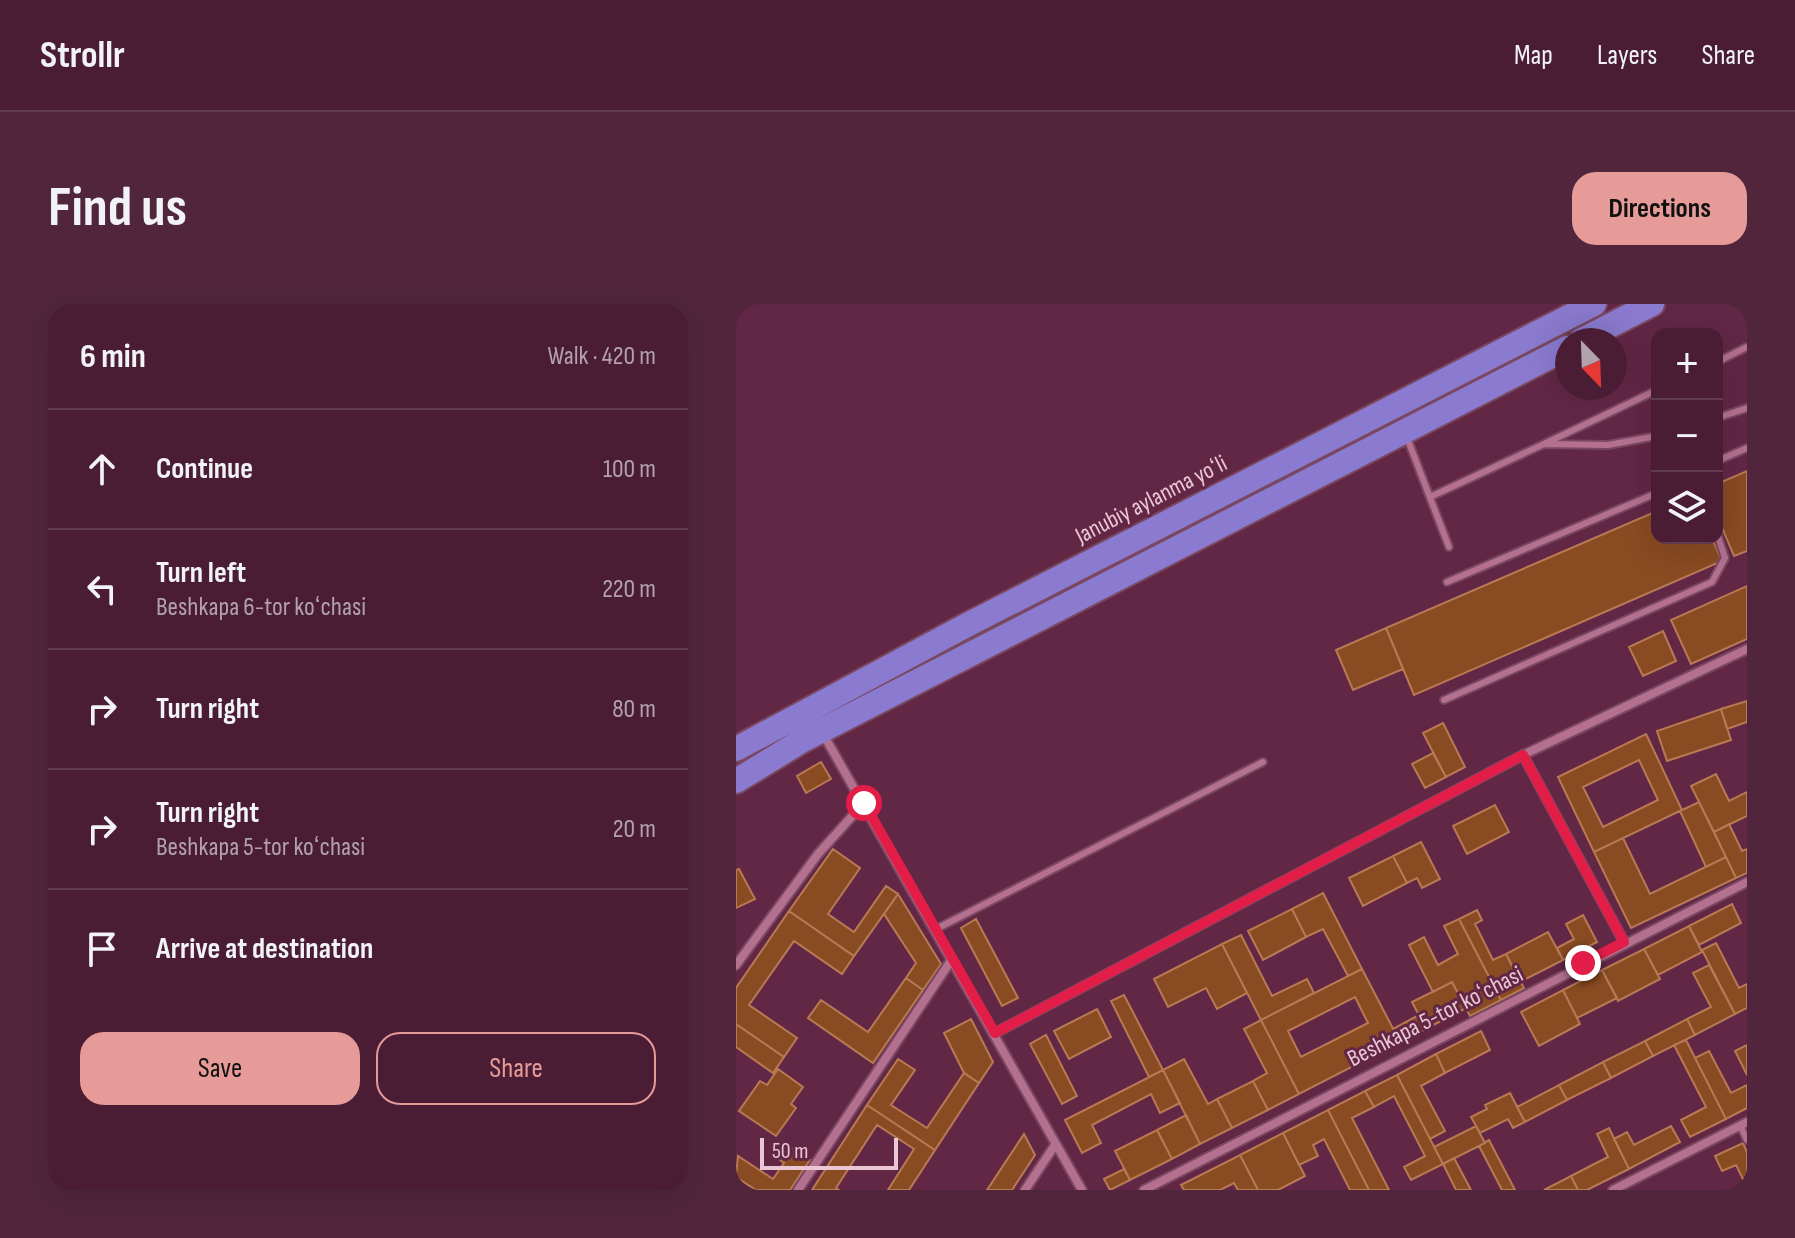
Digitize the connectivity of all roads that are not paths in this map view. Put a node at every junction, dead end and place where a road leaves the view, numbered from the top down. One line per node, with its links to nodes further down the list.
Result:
1 (1594, 304): 23 (highway, Janubiy aylanma yoʻli)
2 (1652, 304): 3 (highway)
3 (1605, 328)
4 (1747, 347): 6 (lane)
5 (1555, 354): 10 (highway)
6 (1723, 359)
7 (1651, 393): 12 (lane)
8 (1747, 408): 9 (lane)
9 (1723, 416)
10 (1405, 431): 16 (lane); 22 (highway)
11 (1651, 437): 12 (lane)
12 (1544, 444): 16 (lane)
13 (1747, 448): 14 (lane)
14 (1723, 458)
15 (1651, 496): 19 (lane)
16 (1430, 497): 18 (lane)
17 (1721, 544): 21 (lane)
18 (1449, 547)
19 (1447, 582)
20 (1747, 649): 24 (street)
21 (1444, 700)
22 (822, 731): 26 (highway); 27 (street)
23 (736, 749)
24 (1523, 755): 30 (street); 33 (street)
25 (1263, 762): 29 (lane)
26 (736, 781)
27 (864, 803): 29 (street); 32 (street)
28 (1747, 882): 30 (street, Beshkapa 5-tor koʻchasi)
29 (936, 929): 31 (street)
30 (1624, 942): 40 (street, Beshkapa 5-tor koʻchasi)
31 (952, 959): 33 (street); 37 (street)
32 (736, 965)
33 (995, 1033): 36 (street)
34 (1744, 1124): 35 (lane); 41 (street)
35 (1747, 1140)
36 (1055, 1145): 38 (street); 39 (street)
37 (798, 1190)
38 (1025, 1190)
39 (1082, 1190)
40 (1144, 1190)
41 (1613, 1190)

